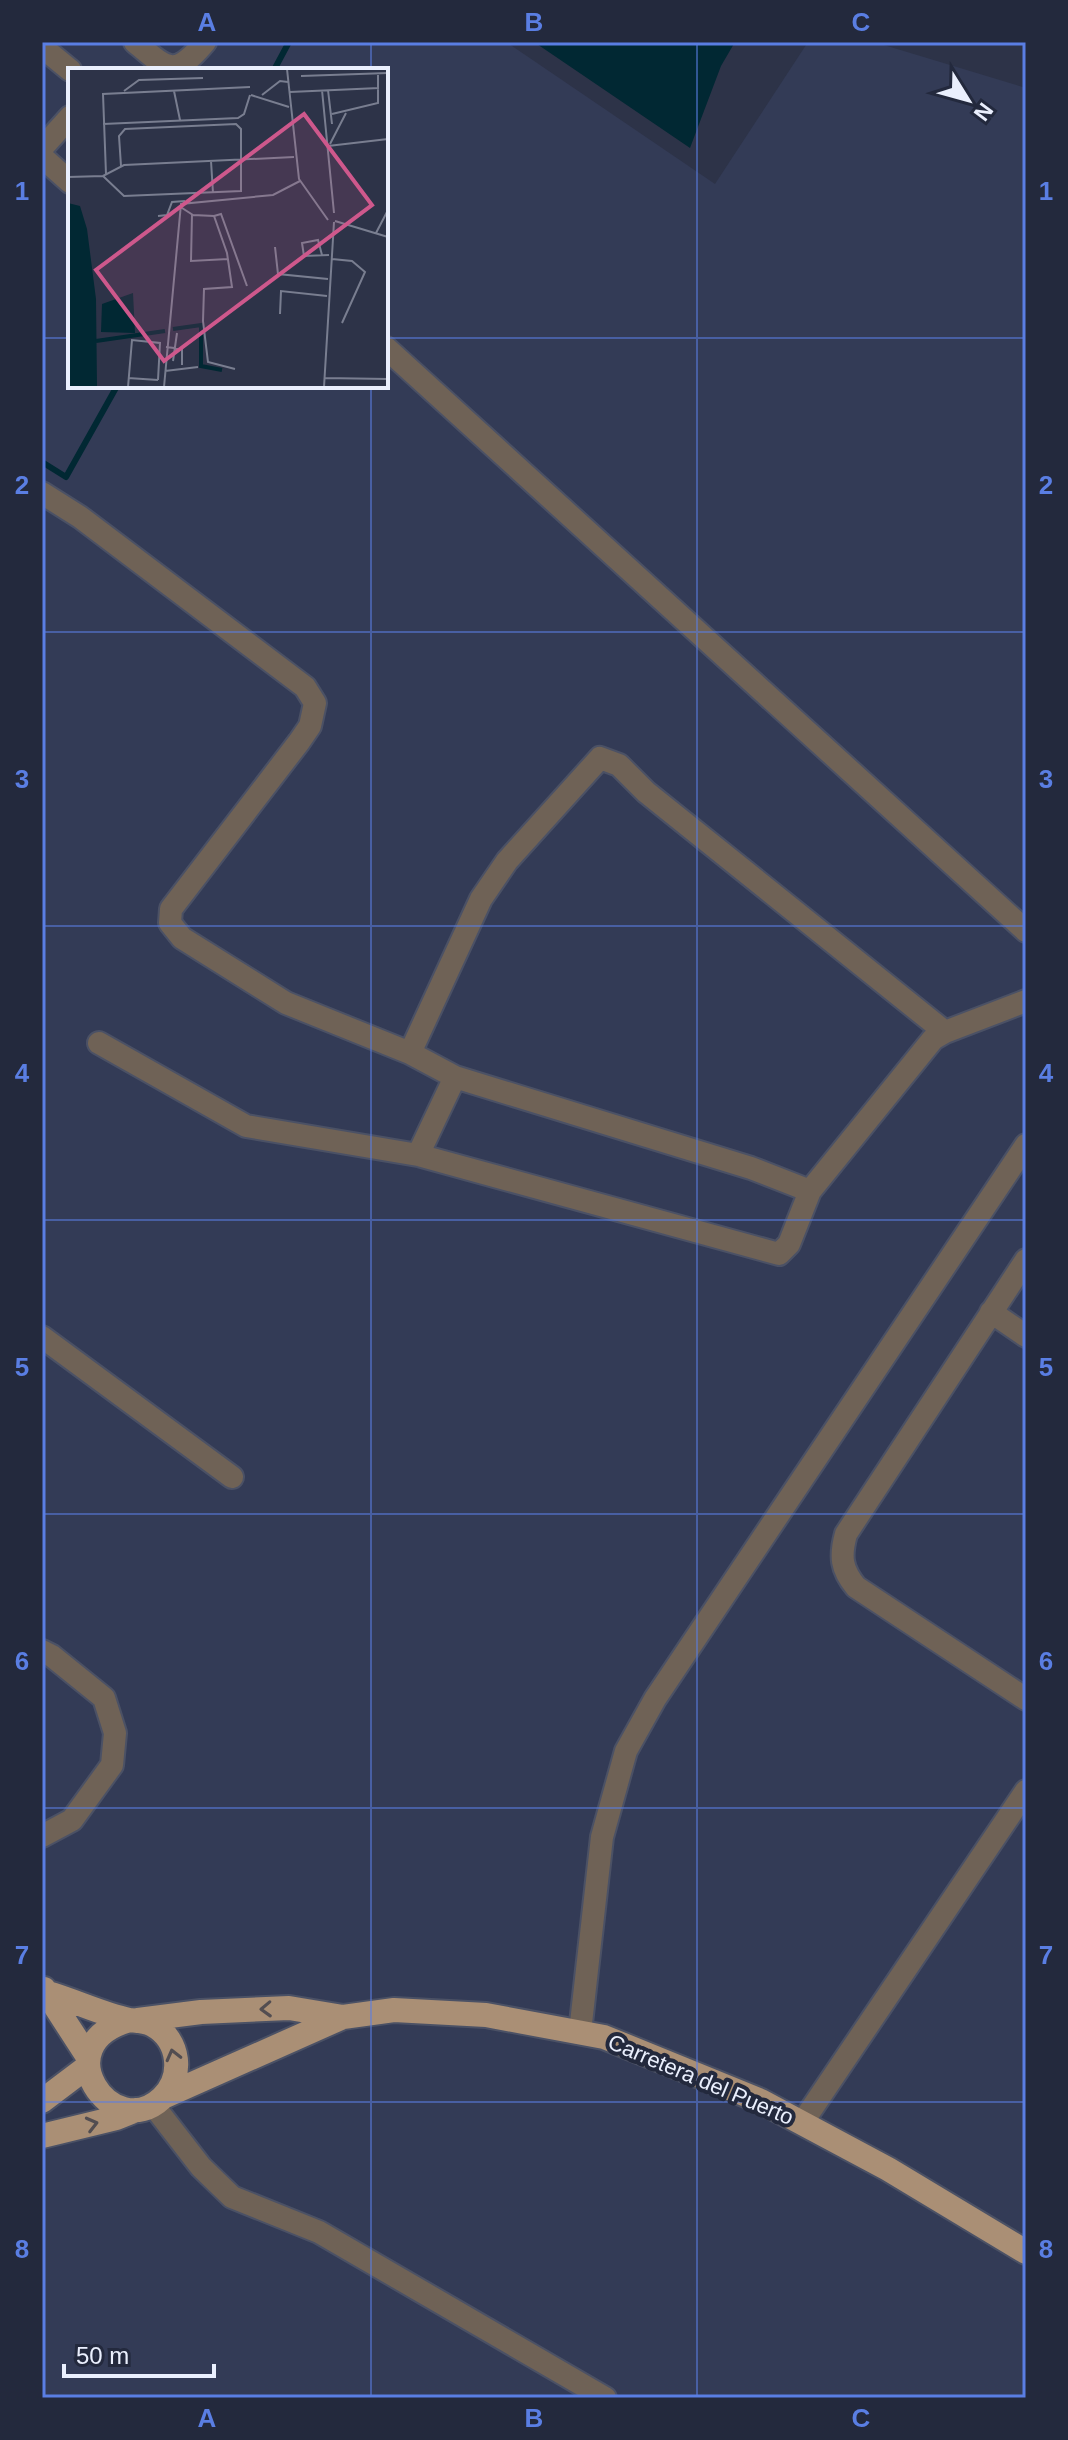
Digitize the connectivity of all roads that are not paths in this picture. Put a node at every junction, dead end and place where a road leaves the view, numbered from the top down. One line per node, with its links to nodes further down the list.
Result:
1 (135, 42): 2 (street)
2 (205, 42)
3 (42, 47): 4 (street)
4 (68, 68)
5 (68, 119): 6 (street)
6 (42, 148)
7 (42, 157): 8 (street)
8 (68, 180)
9 (388, 350): 11 (street)
10 (42, 493): 15 (street)
11 (1026, 931)
12 (1026, 1001): 13 (street)
13 (945, 1032): 15 (street); 19 (street)
14 (99, 1043): 18 (street)
15 (410, 1053): 16 (street)
16 (455, 1077): 18 (street); 19 (street)
17 (1026, 1145): 32 (street)
18 (418, 1155): 19 (street)
19 (810, 1191)
20 (1026, 1260): 21 (street)
21 (991, 1312): 22 (street); 26 (street)
22 (1026, 1336)
23 (42, 1337): 24 (street)
24 (232, 1477)
25 (42, 1651): 28 (street)
26 (1026, 1699)
27 (1026, 1791): 36 (street)
28 (42, 1836)
29 (45, 1990): 31 (main road); 33 (main road)
30 (343, 2017): 31 (main road, Carretera del Puerto, one-way to 31); 32 (main road, Carretera del Puerto); 35 (main road, Carretera del Puerto)
31 (132, 2020): 33 (main road); 35 (main road, one-way to 31)
32 (580, 2032): 36 (main road, Carretera del Puerto)
33 (88, 2062): 34 (main road); 35 (main road)
34 (42, 2101)
35 (152, 2104): 37 (main road, Carretera del Puerto, one-way to 35); 39 (street)
36 (802, 2123): 38 (main road, Carretera del Puerto)
37 (42, 2136)
38 (1026, 2252)
39 (605, 2398)

